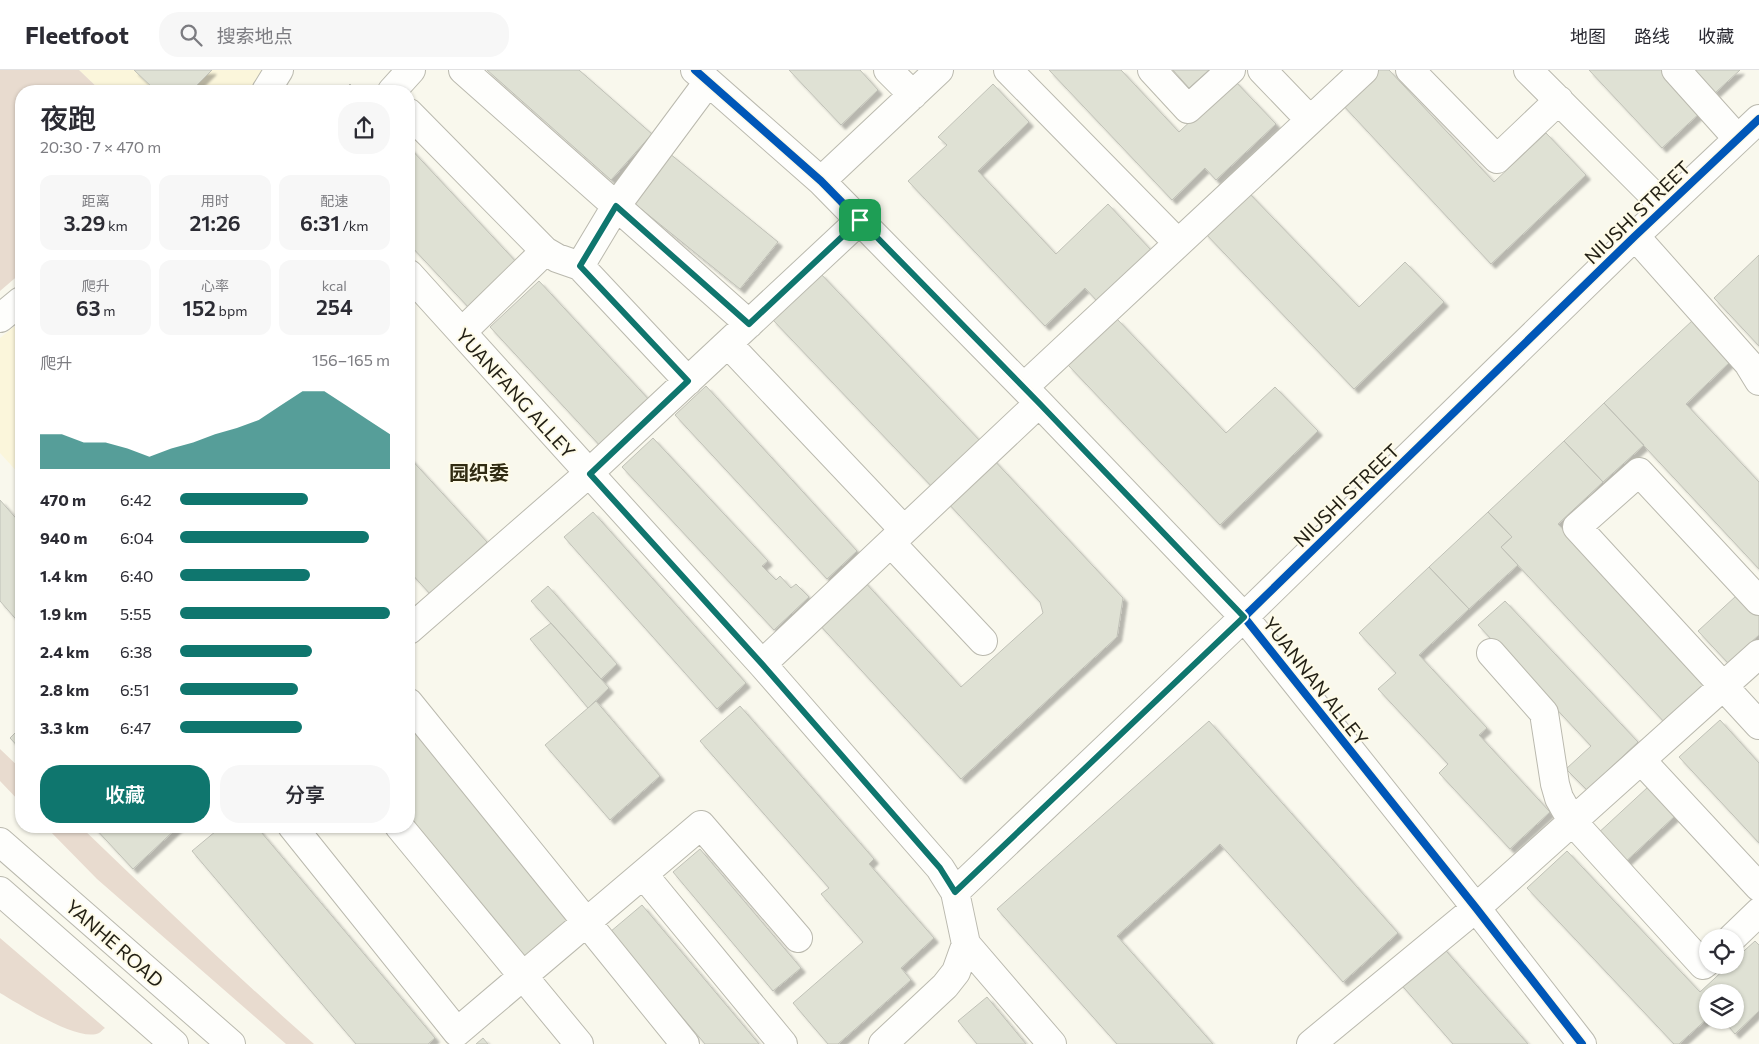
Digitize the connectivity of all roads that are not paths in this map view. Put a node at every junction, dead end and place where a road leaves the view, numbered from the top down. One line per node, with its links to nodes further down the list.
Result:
1 (279, 70): 15 (street)
2 (411, 70): 16 (street)
3 (463, 70): 24 (street)
4 (888, 70): 17 (street)
5 (939, 70): 17 (street)
6 (1008, 70): 28 (street)
7 (1152, 70): 8 (street)
8 (1231, 70)
9 (1262, 70): 21 (street)
10 (1364, 70): 21 (street)
11 (1528, 70): 18 (street)
12 (1676, 70): 22 (street)
13 (1417, 72): 18 (street)
14 (702, 76): 23 (street, YUANNAN ALLEY); 24 (street)
15 (270, 85)
16 (397, 85)
17 (913, 95): 23 (street)
18 (1559, 100): 25 (street)
19 (415, 119): 29 (street)
20 (1759, 119): 22 (street, NIUSHI STREET)
21 (1310, 120): 28 (street)
22 (1737, 138): 25 (street, NIUSHI STREET)
23 (821, 181): 26 (street, YUANNAN ALLEY)
24 (616, 206): 30 (street); 34 (street)
25 (1666, 207): 27 (street, NIUSHI STREET)
26 (860, 220): 34 (street); 39 (street, YUANNAN ALLEY)
27 (1635, 236): 38 (street); 43 (street, NIUSHI STREET)
28 (1178, 243): 39 (street)
29 (545, 251): 30 (street); 35 (street)
30 (580, 266): 37 (street)
31 (415, 281): 35 (street, YUANFANG ALLEY)
32 (15, 306): 33 (street)
33 (0, 318)
34 (749, 324): 36 (street)
35 (462, 332): 40 (street, YUANFANG ALLEY)
36 (728, 344): 37 (street); 41 (street)
37 (688, 381): 40 (street)
38 (1759, 381)
39 (1032, 395): 41 (street); 43 (street, YUANNAN ALLEY)
40 (590, 474): 44 (street); 48 (street, YUANFANG ALLEY)
41 (898, 536): 45 (street); 48 (street)
42 (1759, 601): 49 (street)
43 (1244, 617): 60 (street, NIUSHI STREET); 61 (street, YUANNAN ALLEY)
44 (415, 625)
45 (983, 642)
46 (1490, 653): 53 (street)
47 (1759, 654): 49 (street)
48 (762, 664): 60 (street, YUANFANG ALLEY)
49 (1723, 686): 51 (street); 52 (street)
50 (415, 711): 63 (street)
51 (1759, 725)
52 (1641, 760): 53 (street); 58 (street)
53 (1572, 821): 61 (street); 67 (street)
54 (298, 833): 68 (street)
55 (404, 833): 68 (street)
56 (0, 842): 70 (street, YANHE ROAD)
57 (644, 874): 63 (street); 65 (street); 73 (street)
58 (1759, 887)
59 (0, 891): 69 (street, YANHE ROAD)
60 (955, 892): 66 (street, YUANFANG ALLEY)
61 (1476, 908): 76 (street); 77 (street, YUANNAN ALLEY)
62 (1759, 912): 64 (street)
63 (586, 922): 68 (street); 72 (street)
64 (1741, 929)
65 (798, 938)
66 (966, 944): 74 (street); 75 (street, YUANFANG ALLEY)
67 (1699, 961)
68 (523, 976): 71 (street)
69 (174, 1044)
70 (231, 1044)
71 (579, 1044)
72 (685, 1044)
73 (783, 1044)
74 (883, 1044)
75 (1052, 1044)
76 (1311, 1044)
77 (1582, 1044)

